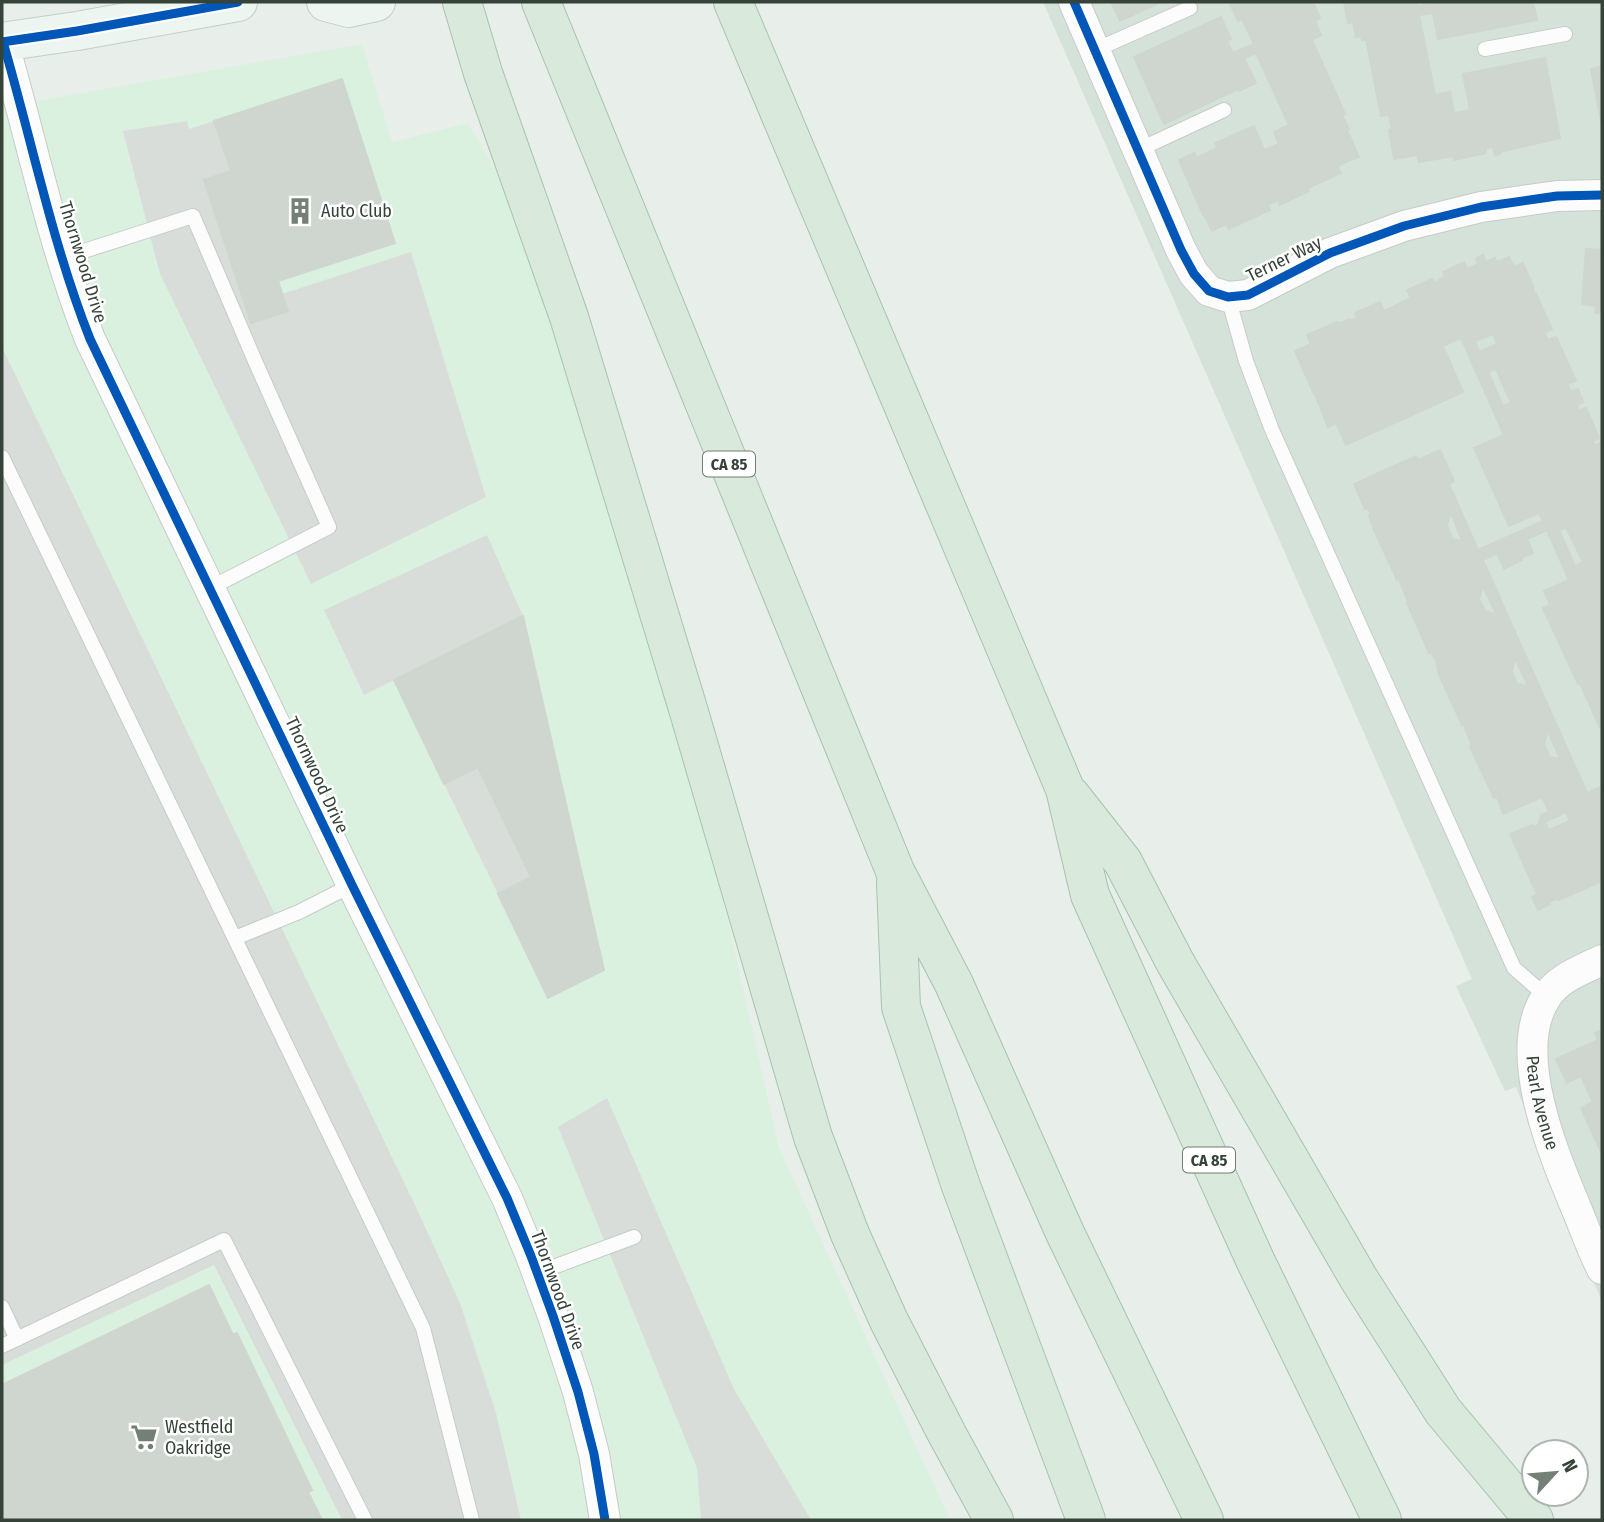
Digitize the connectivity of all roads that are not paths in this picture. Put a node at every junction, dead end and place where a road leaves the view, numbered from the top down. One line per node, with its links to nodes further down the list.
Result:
1 (238, 2): 10 (street)
2 (326, 2): 3 (street)
3 (376, 2)
4 (462, 2): 35 (highway)
5 (541, 2): 21 (highway, CA 85)
6 (1074, 2): 12 (street, Terner Way)
7 (1190, 8): 12 (lane)
8 (736, 10): 20 (highway, CA 85)
9 (1565, 34): 11 (lane)
10 (2, 42): 16 (street, Thornwood Drive)
11 (1485, 49)
12 (1095, 50): 14 (street, Terner Way)
13 (1224, 110): 14 (lane)
14 (1138, 150): 17 (street, Terner Way)
15 (1602, 195): 17 (street, Terner Way)
16 (62, 258): 19 (street, Thornwood Drive); 19 (lane)
17 (1228, 297): 25 (lane)
18 (2, 457): 23 (lane)
19 (210, 588): 22 (street, Thornwood Drive)
20 (1065, 789): 38 (highway, CA 85); 39 (highway)
21 (895, 871): 36 (highway); 37 (highway, CA 85)
22 (352, 885): 23 (lane); 28 (street, Thornwood Drive)
23 (235, 939): 33 (lane)
24 (1602, 960): 25 (street)
25 (1546, 996): 27 (street, Pearl Avenue)
26 (634, 1237): 28 (lane)
27 (1602, 1269)
28 (537, 1273): 34 (street, Thornwood Drive)
29 (2, 1307): 30 (lane)
30 (17, 1339): 31 (lane); 32 (lane)
31 (2, 1346)
32 (365, 1520)
33 (472, 1520)
34 (605, 1520)
35 (994, 1520)
36 (1086, 1520)
37 (1203, 1520)
38 (1382, 1520)
39 (1534, 1520)

